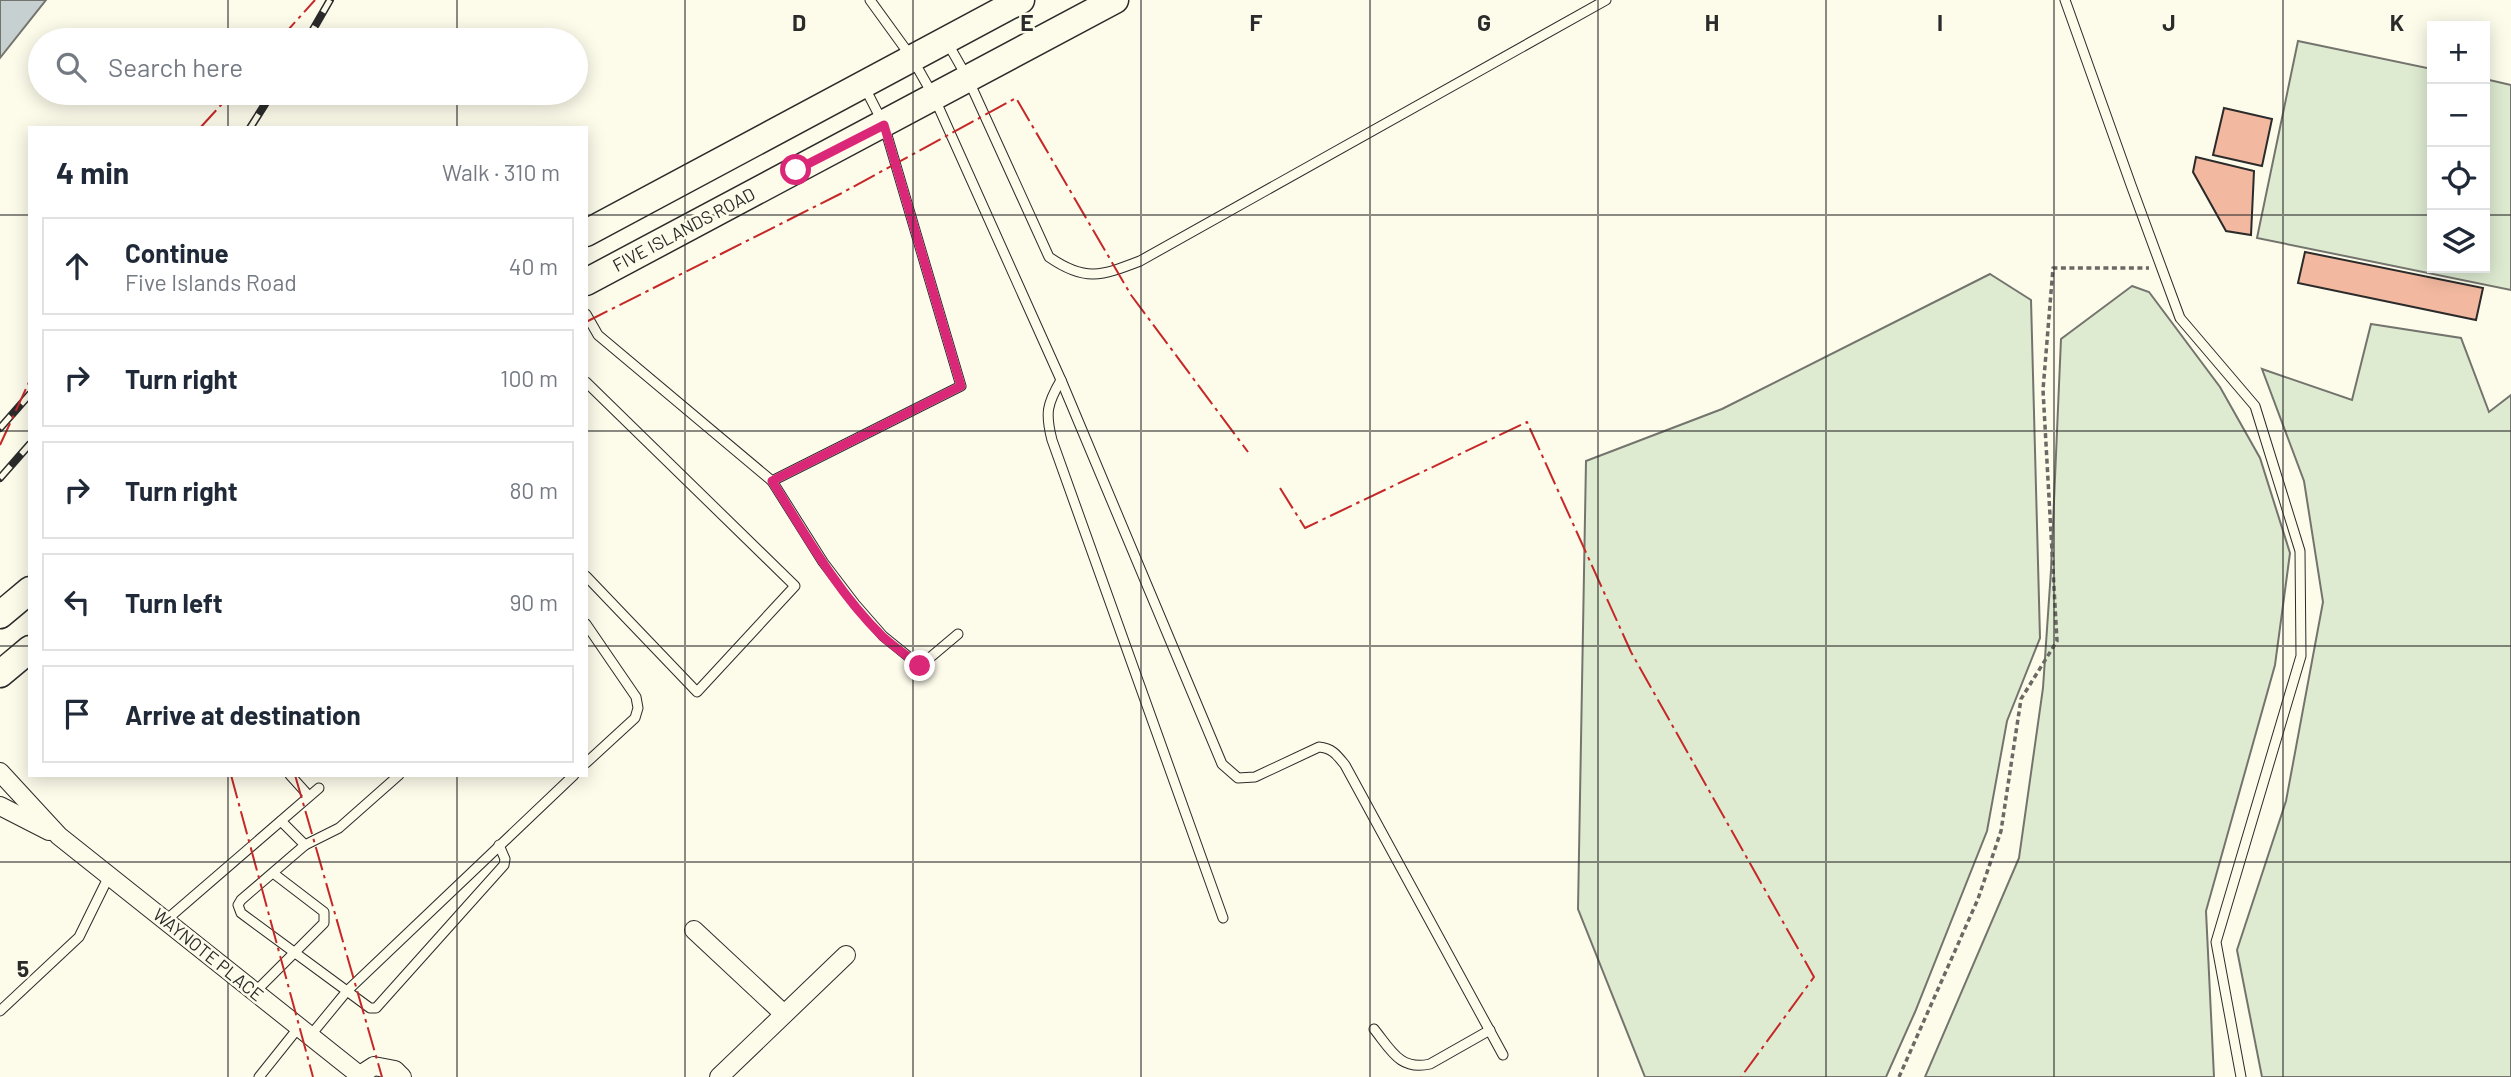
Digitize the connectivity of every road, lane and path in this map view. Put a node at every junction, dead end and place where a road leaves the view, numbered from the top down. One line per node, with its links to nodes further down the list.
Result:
1 (870, 0): 7 (lane)
2 (1021, 0): 6 (main road)
3 (1115, 0): 8 (main road, FIVE ISLANDS ROAD)
4 (1606, 0): 8 (lane)
5 (2065, 0): 13 (lane)
6 (946, 40): 7 (main road); 8 (lane)
7 (912, 58): 9 (main road); 10 (lane)
8 (968, 79): 10 (main road, FIVE ISLANDS ROAD)
9 (863, 85): 11 (lane); 12 (main road)
10 (933, 97): 11 (main road, FIVE ISLANDS ROAD); 16 (lane)
11 (884, 125): 14 (main road, FIVE ISLANDS ROAD); 18 (lane)
12 (588, 232)
13 (2162, 268): 57 (path); 58 (lane)
14 (588, 281)
15 (588, 318): 18 (lane)
16 (1061, 380): 40 (lane); 50 (lane)
17 (588, 384): 19 (lane)
18 (772, 481): 23 (lane)
19 (588, 578)
20 (28, 592): 21 (main road)
21 (0, 615)
22 (588, 627): 26 (lane)
23 (958, 634)
24 (28, 651): 25 (main road)
25 (0, 674)
26 (588, 761)
27 (0, 772): 35 (street, WAYNOTE PLACE)
28 (292, 777): 32 (lane)
29 (397, 777): 36 (lane)
30 (571, 777): 37 (lane)
31 (319, 788): 32 (lane)
32 (309, 796): 34 (lane)
33 (0, 806): 35 (street, WAYNOTE PLACE)
34 (281, 821): 36 (lane); 41 (lane)
35 (59, 836): 39 (street, WAYNOTE PLACE)
36 (305, 845): 38 (lane)
37 (499, 845): 45 (lane); 45 (lane)
38 (273, 873): 43 (lane); 43 (lane)
39 (110, 876): 41 (street, WAYNOTE PLACE); 47 (lane)
40 (1223, 918)
41 (166, 921): 46 (street, WAYNOTE PLACE)
42 (694, 930): 48 (street)
43 (294, 952): 45 (lane); 46 (lane)
44 (846, 955): 48 (street)
45 (347, 991): 51 (lane)
46 (255, 992): 51 (street, WAYNOTE PLACE)
47 (0, 1011)
48 (784, 1014): 56 (street)
49 (1374, 1030): 50 (lane)
50 (1490, 1030): 52 (lane)
51 (305, 1031): 53 (street, WAYNOTE PLACE); 54 (lane)
52 (1503, 1055)
53 (357, 1075): 55 (street, WAYNOTE PLACE)
54 (260, 1077)
55 (402, 1077)
56 (719, 1077)
57 (1899, 1077)
58 (2241, 1077)

